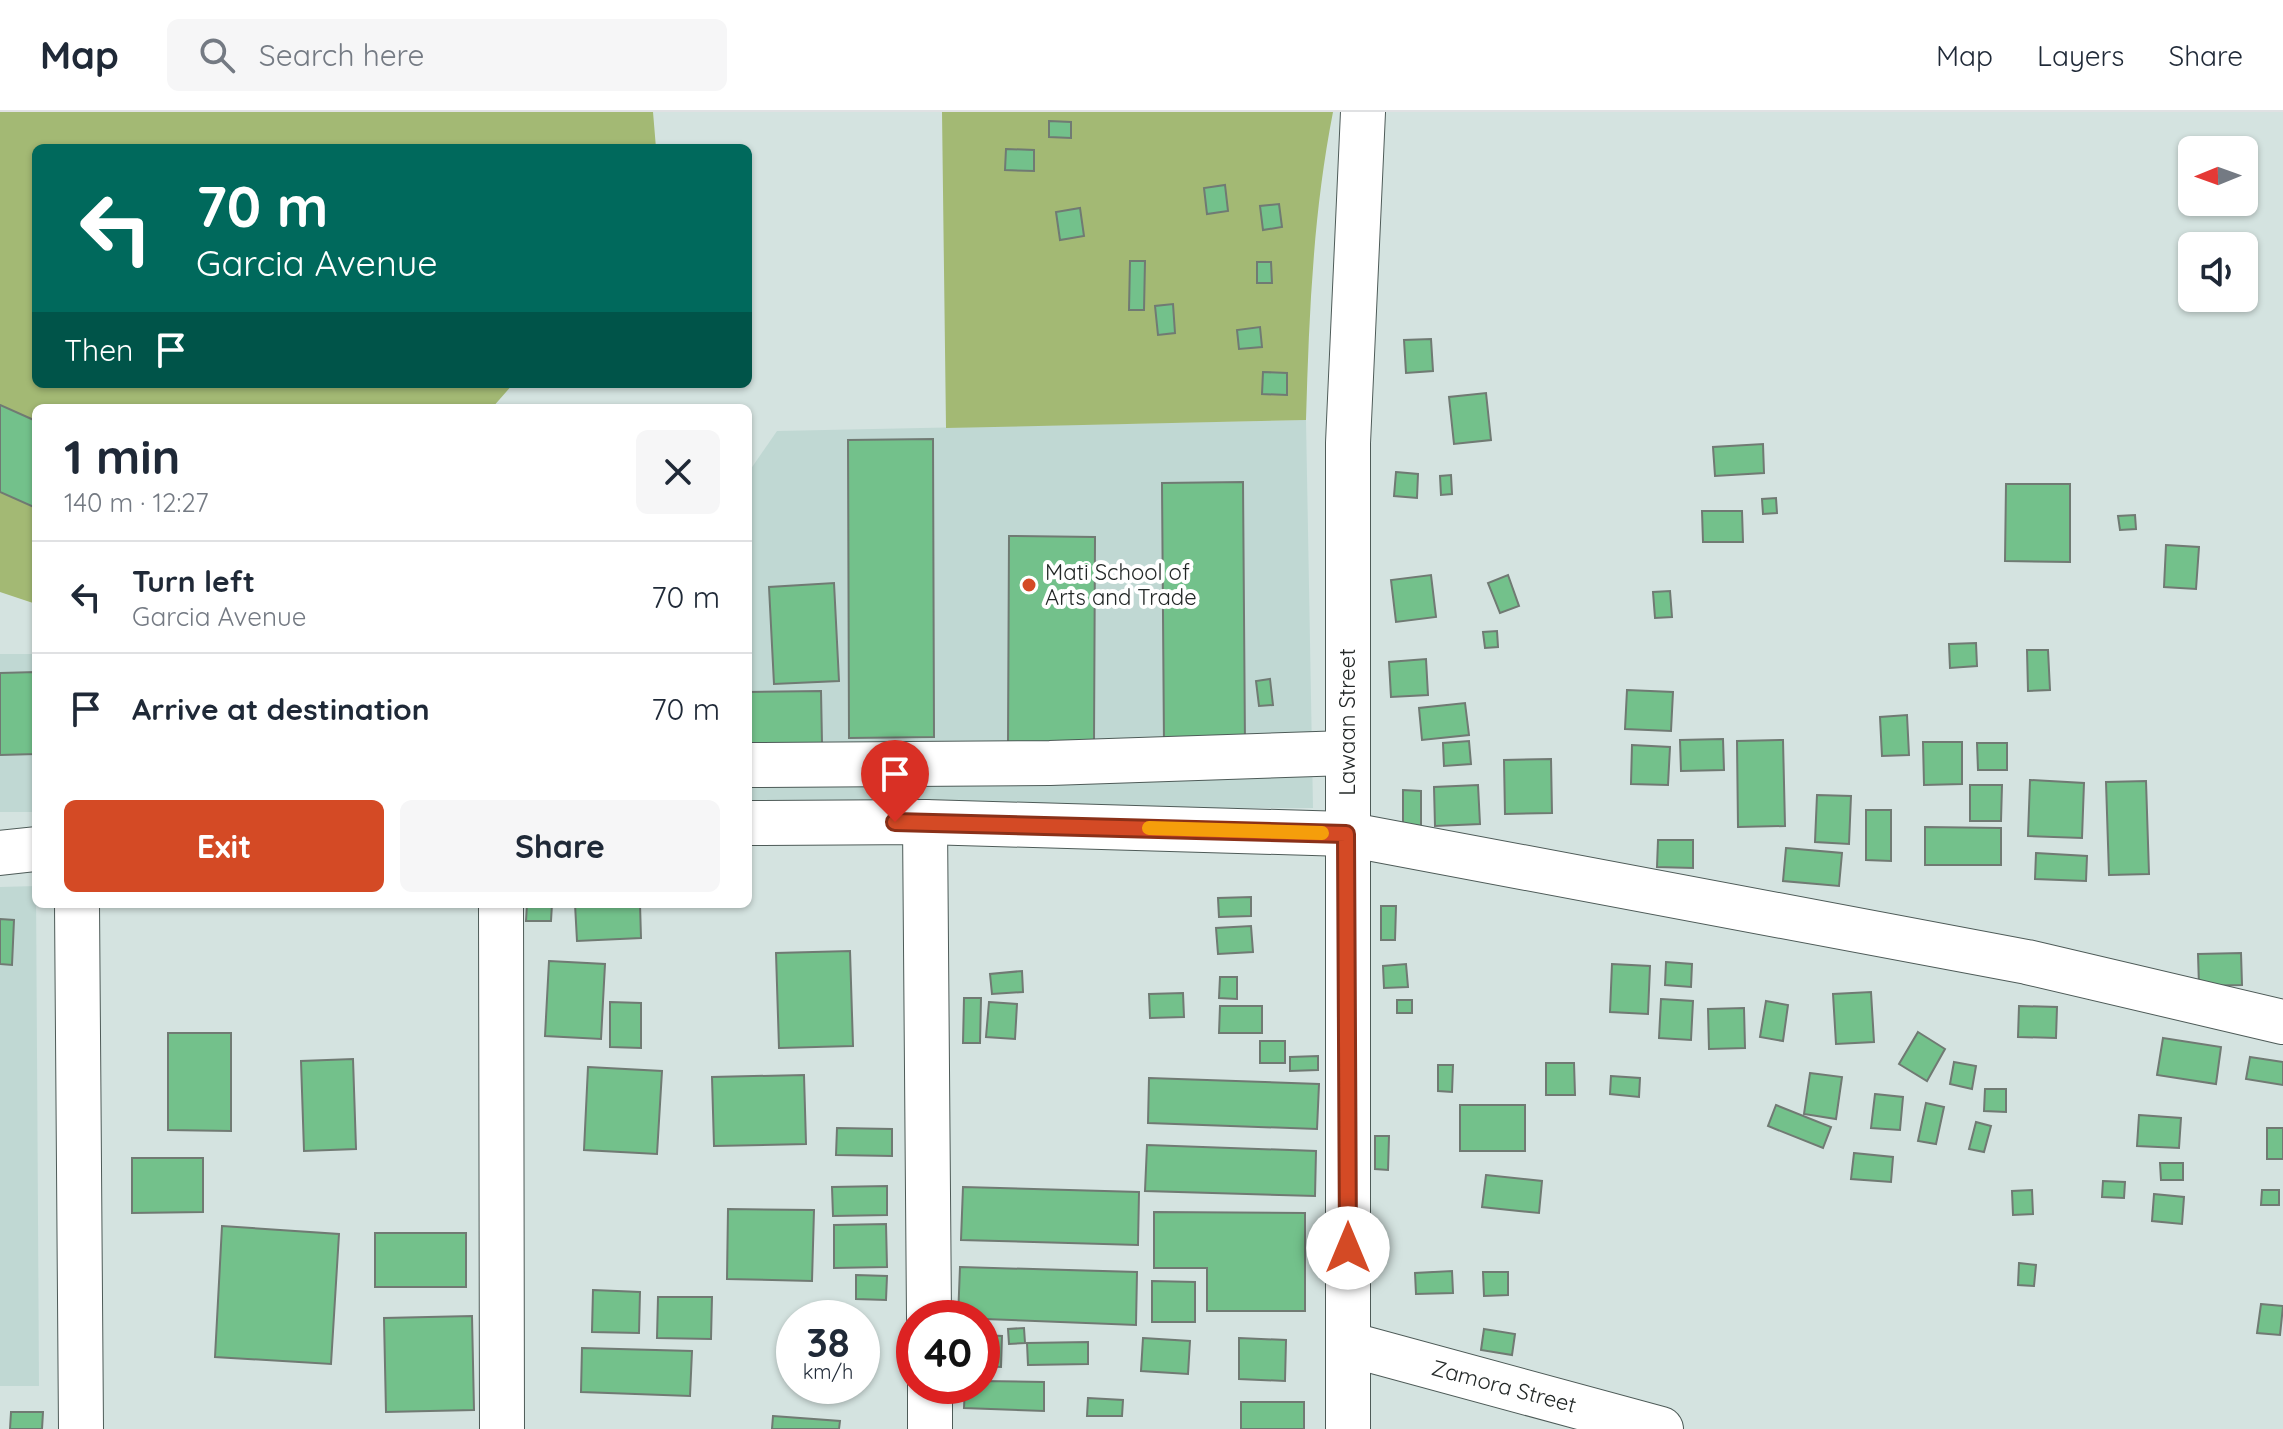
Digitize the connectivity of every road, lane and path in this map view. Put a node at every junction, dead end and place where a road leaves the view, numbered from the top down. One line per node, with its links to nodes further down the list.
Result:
1 (1363, 112): 2 (street, Lawaan Street)
2 (1347, 753): 3 (street); 6 (street, Lawaan Street)
3 (752, 765)
4 (925, 822): 5 (street); 6 (street); 12 (street)
5 (752, 823)
6 (1346, 834): 11 (street); 13 (street, Lawaan Street)
7 (32, 849): 8 (street)
8 (0, 853)
9 (77, 908): 15 (street)
10 (501, 908): 16 (street)
11 (2283, 1022)
12 (929, 1300)
13 (1348, 1344): 18 (street, Lawaan Street); 19 (street, Zamora Street)
14 (930, 1404): 17 (street)
15 (81, 1429)
16 (502, 1429)
17 (930, 1429)
18 (1348, 1429)
19 (1661, 1429)

